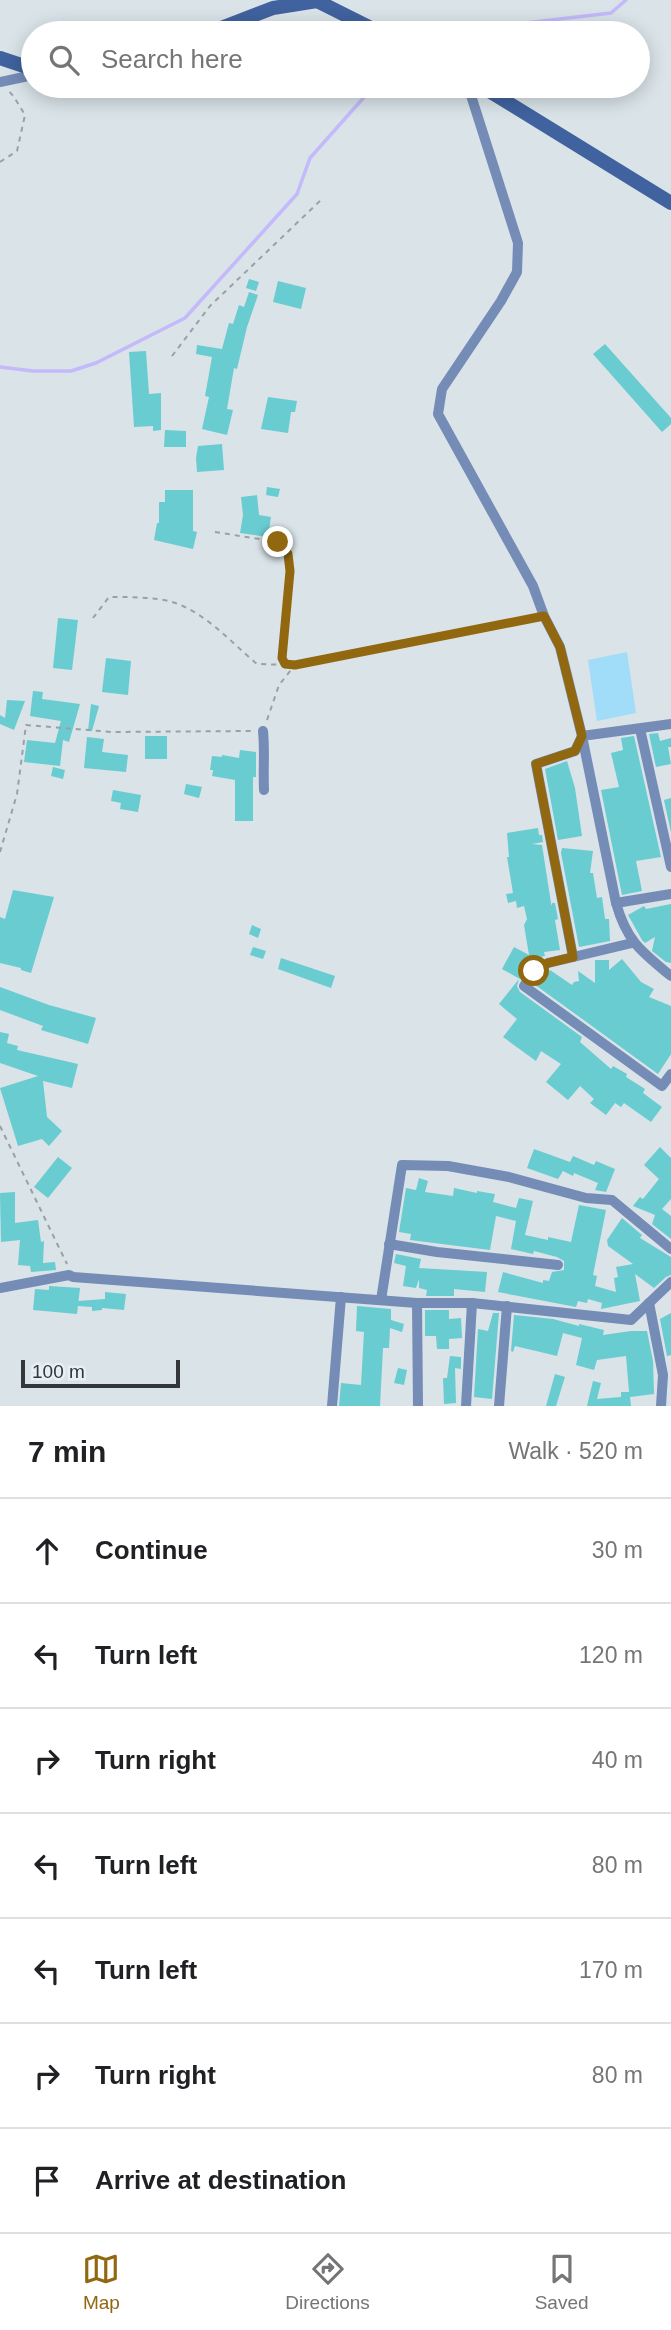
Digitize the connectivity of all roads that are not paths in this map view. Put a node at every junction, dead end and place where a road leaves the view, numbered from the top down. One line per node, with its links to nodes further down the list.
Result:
1 (239, 21): 2 (street)
2 (357, 21)
3 (0, 58): 4 (street)
4 (21, 65)
5 (21, 79): 6 (street)
6 (0, 82)
7 (472, 98): 13 (street)
8 (500, 98): 9 (street)
9 (671, 203)
10 (671, 724): 11 (street)
11 (640, 729): 13 (street); 15 (street)
12 (263, 731): 14 (street)
13 (582, 736): 17 (street); 19 (street)
14 (264, 790)
15 (671, 867)
16 (671, 894): 17 (street)
17 (616, 903): 18 (street)
18 (632, 943): 19 (street); 20 (street)
19 (573, 957): 21 (street)
20 (671, 976)
21 (671, 1074)
22 (389, 1244): 23 (street); 24 (street); 28 (street)
23 (671, 1249)
24 (558, 1265)
25 (671, 1282): 31 (street)
26 (0, 1288): 27 (street)
27 (341, 1297): 28 (street); 33 (street)
28 (381, 1300): 29 (street)
29 (417, 1303): 30 (street); 34 (street)
30 (472, 1303): 32 (street); 35 (street)
31 (649, 1303): 32 (street); 37 (street)
32 (507, 1306): 36 (street)
33 (331, 1406)
34 (418, 1406)
35 (466, 1406)
36 (499, 1406)
37 (661, 1406)

